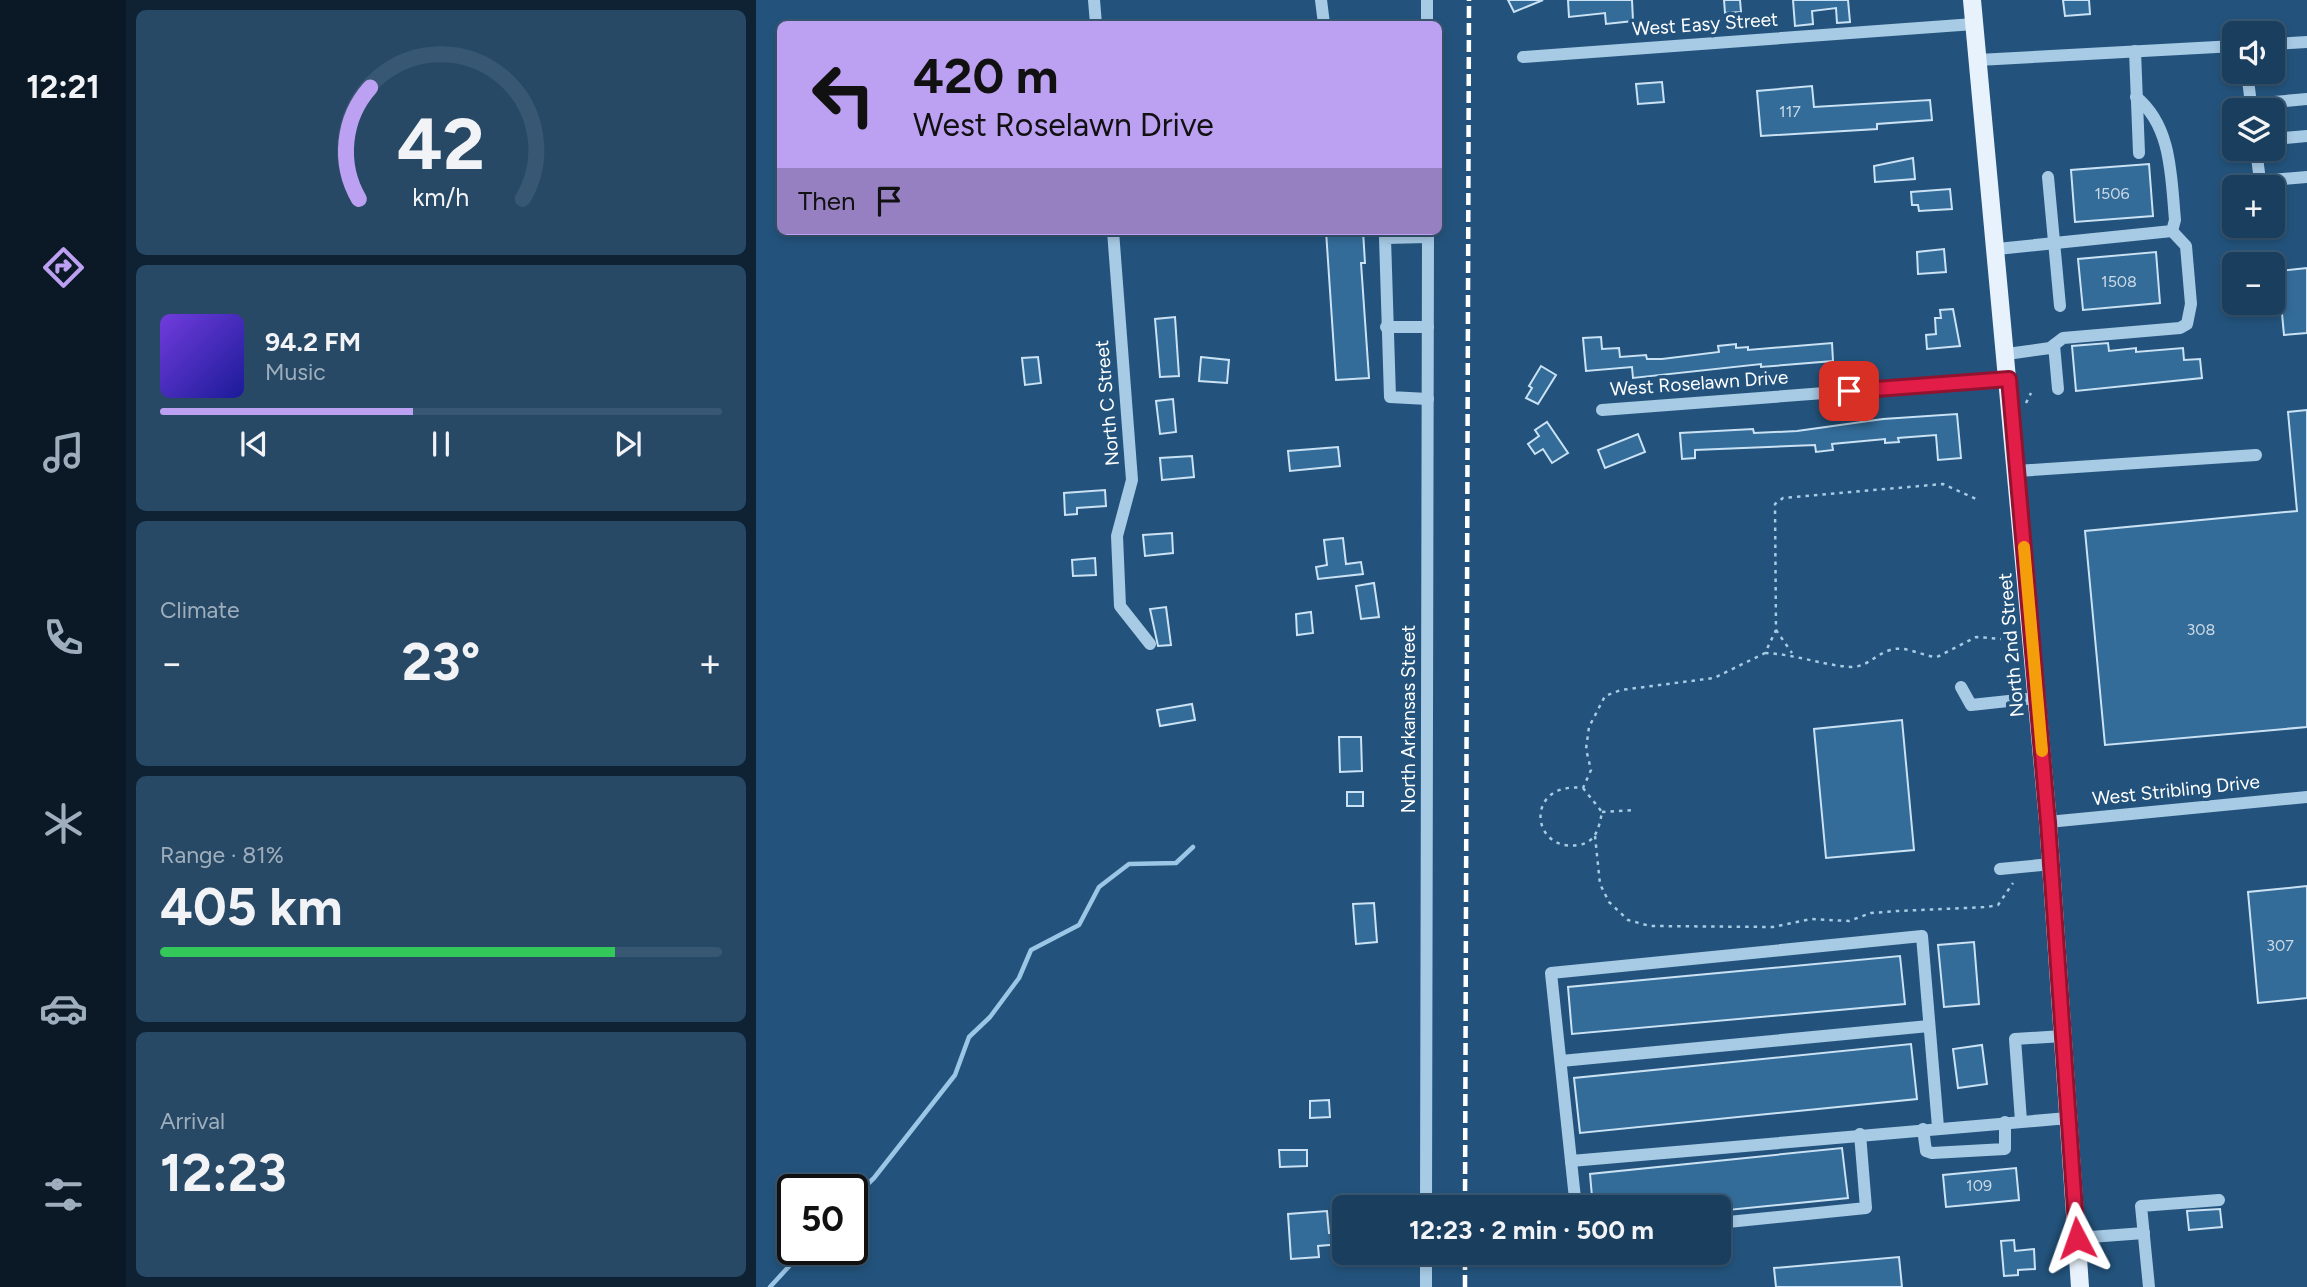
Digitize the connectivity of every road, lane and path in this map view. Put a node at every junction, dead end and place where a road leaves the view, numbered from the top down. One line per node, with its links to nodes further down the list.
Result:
1 (1098, 0): 5 (street)
2 (1321, 0): 6 (street)
3 (1427, 0): 7 (street)
4 (1972, 0): 8 (main road, North 2nd Street)
5 (1096, 21)
6 (1324, 21)
7 (1427, 21)
8 (1974, 24): 13 (street, West Easy Street); 14 (main road, North 2nd Street)
9 (2307, 42): 10 (street)
10 (2285, 43)
11 (2222, 47): 12 (street)
12 (2134, 51): 14 (street); 15 (street)
13 (1523, 57)
14 (1978, 60): 29 (main road, North 2nd Street)
15 (2136, 97): 20 (street); 24 (street)
16 (2307, 99): 17 (street)
17 (2285, 102)
18 (2307, 136): 19 (street)
19 (2285, 138)
20 (2140, 153)
21 (2048, 177): 28 (street)
22 (2307, 177): 23 (street)
23 (2285, 180)
24 (2172, 231): 28 (street); 33 (street)
25 (1113, 235): 44 (street, North C Street)
26 (1417, 235): 31 (street)
27 (1428, 235): 32 (street, North Arkansas Street)
28 (2055, 243): 29 (street); 30 (street)
29 (1997, 249): 34 (main road, North 2nd Street)
30 (2060, 306)
31 (1386, 327): 32 (street); 37 (street)
32 (1428, 327): 37 (street, North Arkansas Street)
33 (2054, 345): 34 (street); 36 (street)
34 (2007, 354): 35 (main road, North 2nd Street)
35 (2009, 379): 38 (street, West Roselawn Drive); 40 (main road, North 2nd Street)
36 (2057, 389)
37 (1428, 399): 68 (street, North Arkansas Street)
38 (1602, 410)
39 (2256, 455): 40 (street)
40 (2017, 471): 48 (main road, North 2nd Street)
41 (1976, 499): 42 (path)
42 (1776, 630): 45 (path); 46 (path)
43 (2001, 639): 46 (path)
44 (1150, 644)
45 (1765, 653): 46 (path); 49 (path)
46 (1793, 654)
47 (1962, 687): 48 (street)
48 (2037, 698): 53 (main road, North 2nd Street)
49 (1583, 788): 52 (path); 54 (path)
50 (2307, 797): 53 (street, West Stribling Drive)
51 (1634, 810): 52 (path)
52 (1602, 812): 54 (path)
53 (2048, 822): 55 (main road, North 2nd Street)
54 (1595, 836): 57 (path)
55 (2051, 864): 56 (street); 59 (main road, North 2nd Street)
56 (2000, 869)
57 (2013, 883)
58 (1929, 1026): 60 (street); 60 (street); 64 (street)
59 (2063, 1036): 61 (main road, North 2nd Street); 62 (street)
60 (1560, 1061): 67 (street)
61 (2068, 1118): 62 (street); 73 (main road, North 2nd Street)
62 (2021, 1121): 63 (street)
63 (2005, 1122): 64 (street); 65 (street)
64 (1938, 1128): 65 (street)
65 (1917, 1129): 66 (street)
66 (1860, 1134): 67 (street); 71 (street)
67 (1571, 1161): 69 (street)
68 (1426, 1195)
69 (1575, 1195)
70 (2219, 1200): 72 (street)
71 (1731, 1222)
72 (2144, 1233): 73 (street); 77 (street)
73 (2077, 1238): 76 (main road, North 2nd Street)
74 (1426, 1265): 75 (street)
75 (1426, 1287)
76 (2080, 1287)
77 (2150, 1287)

